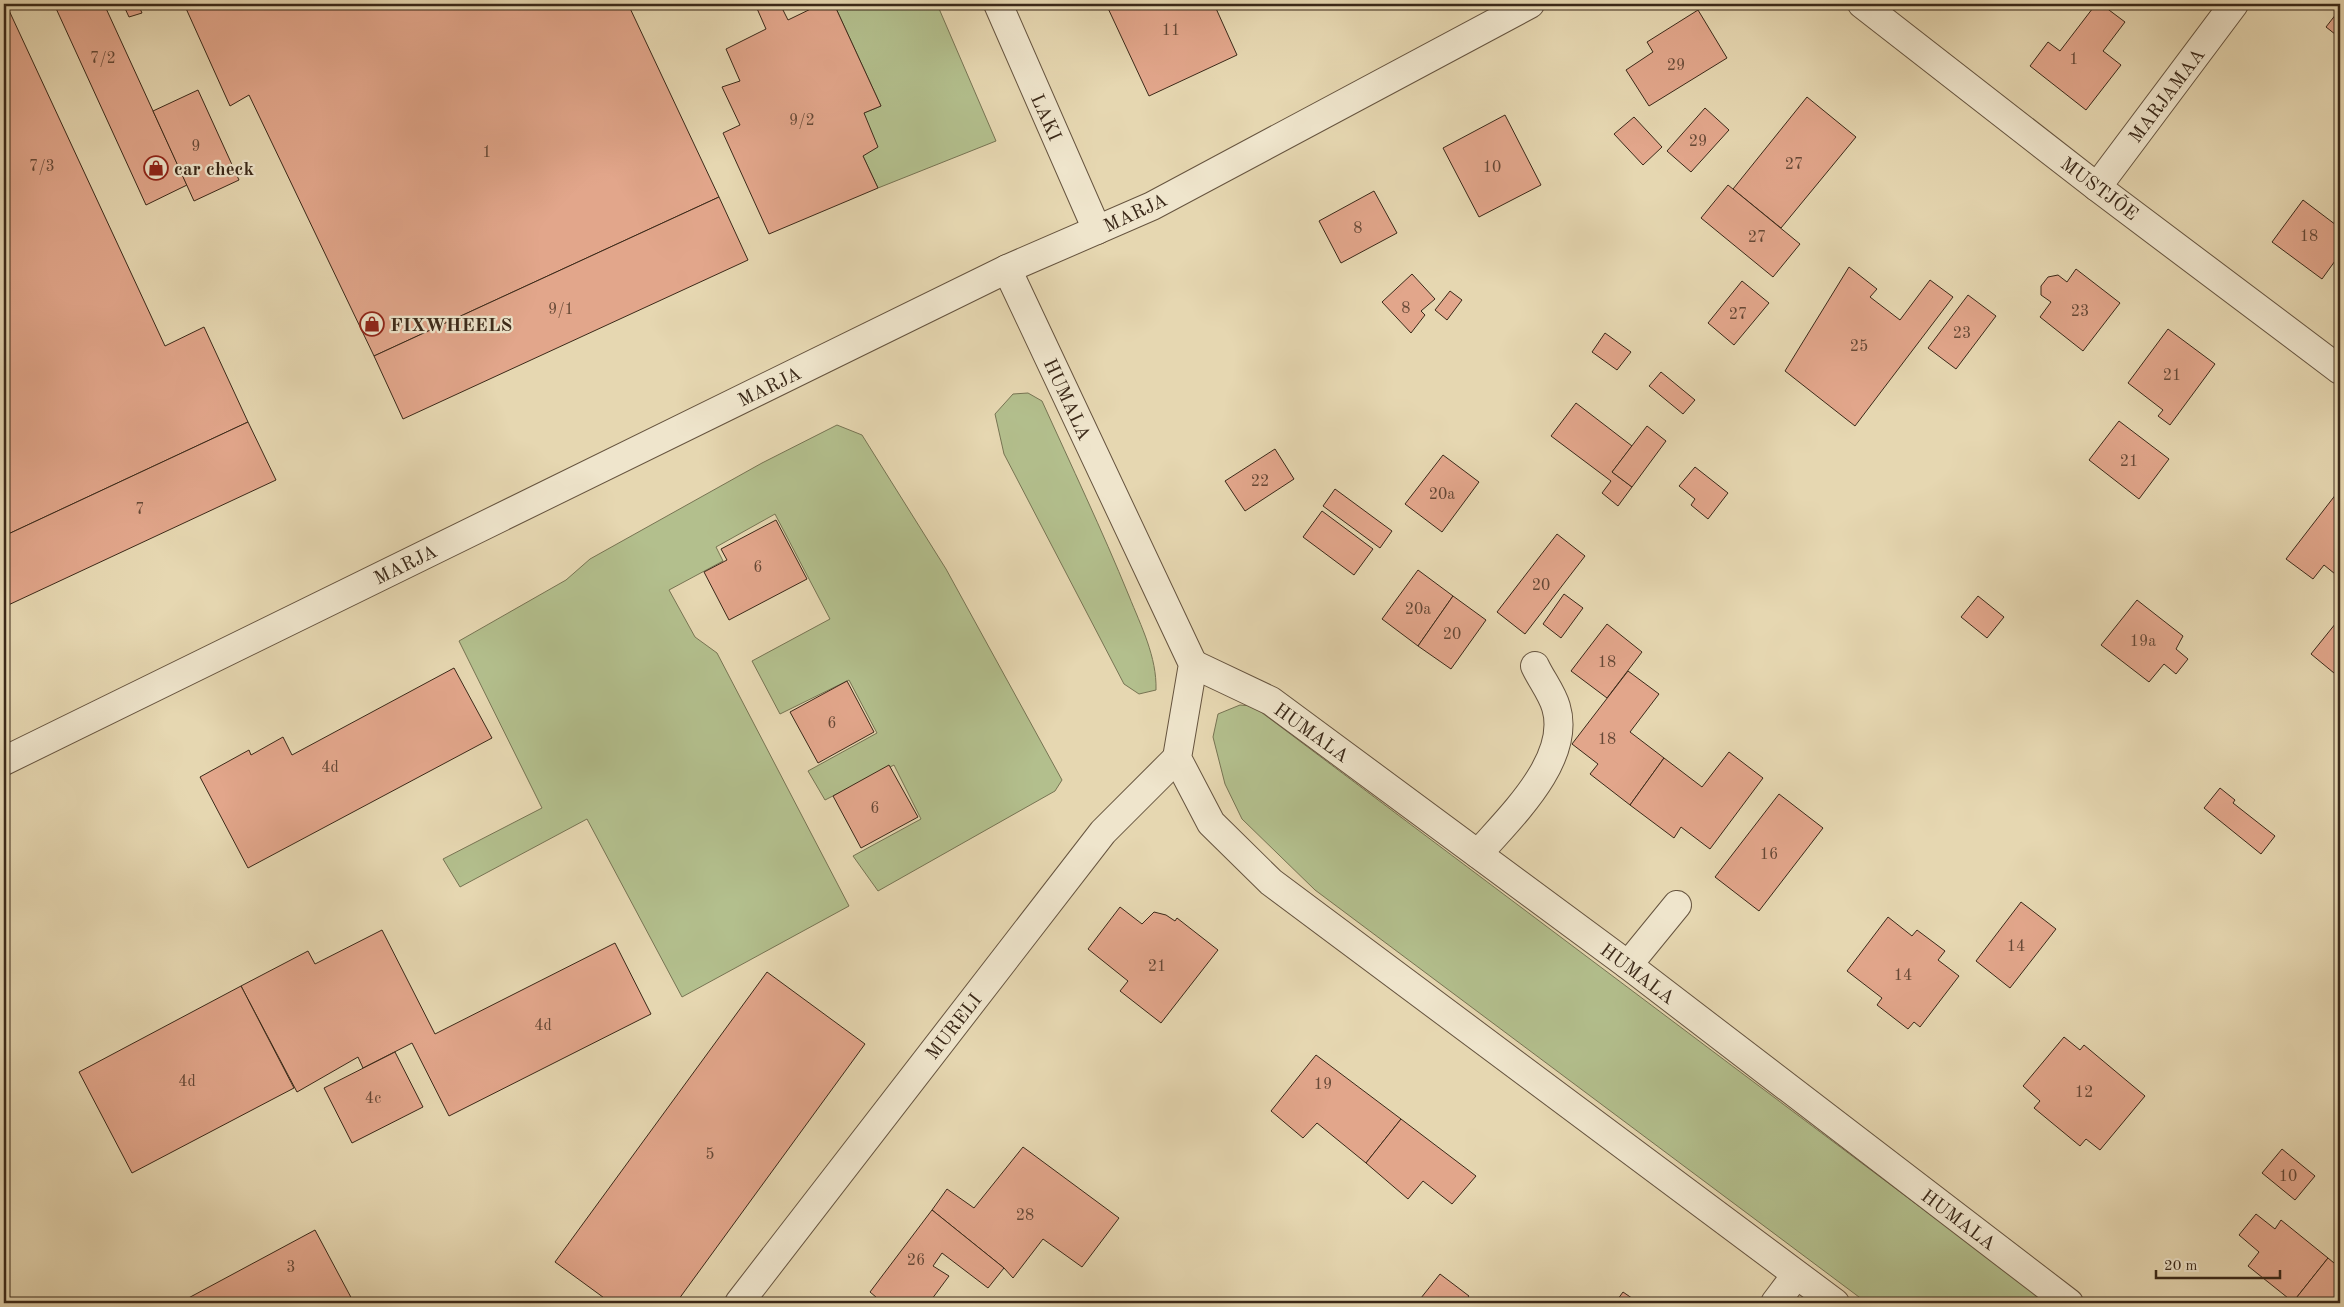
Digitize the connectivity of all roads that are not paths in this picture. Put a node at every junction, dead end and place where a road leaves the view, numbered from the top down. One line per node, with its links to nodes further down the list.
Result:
1 (998, 4): 6 (street, LAKI)
2 (1530, 4): 6 (street, MARJA)
3 (1862, 4): 5 (street, MUSTJÕE)
4 (2234, 4): 5 (street, MARJAMAA)
5 (2097, 186): 8 (street, MUSTJÕE)
6 (1097, 230): 7 (street, MARJA)
7 (1007, 269): 9 (street, HUMALA); 12 (street, MARJA)
8 (2340, 370)
9 (1193, 664): 11 (street); 13 (street, HUMALA)
10 (1535, 666): 13 (street)
11 (1177, 758): 16 (street); 17 (street, MURELI)
12 (4, 761)
13 (1478, 854): 15 (street, HUMALA)
14 (1677, 905): 15 (street)
15 (1628, 966): 20 (street, HUMALA)
16 (1796, 1274): 18 (street); 19 (street)
17 (739, 1303)
18 (1775, 1303)
19 (1835, 1303)
20 (2069, 1303)

